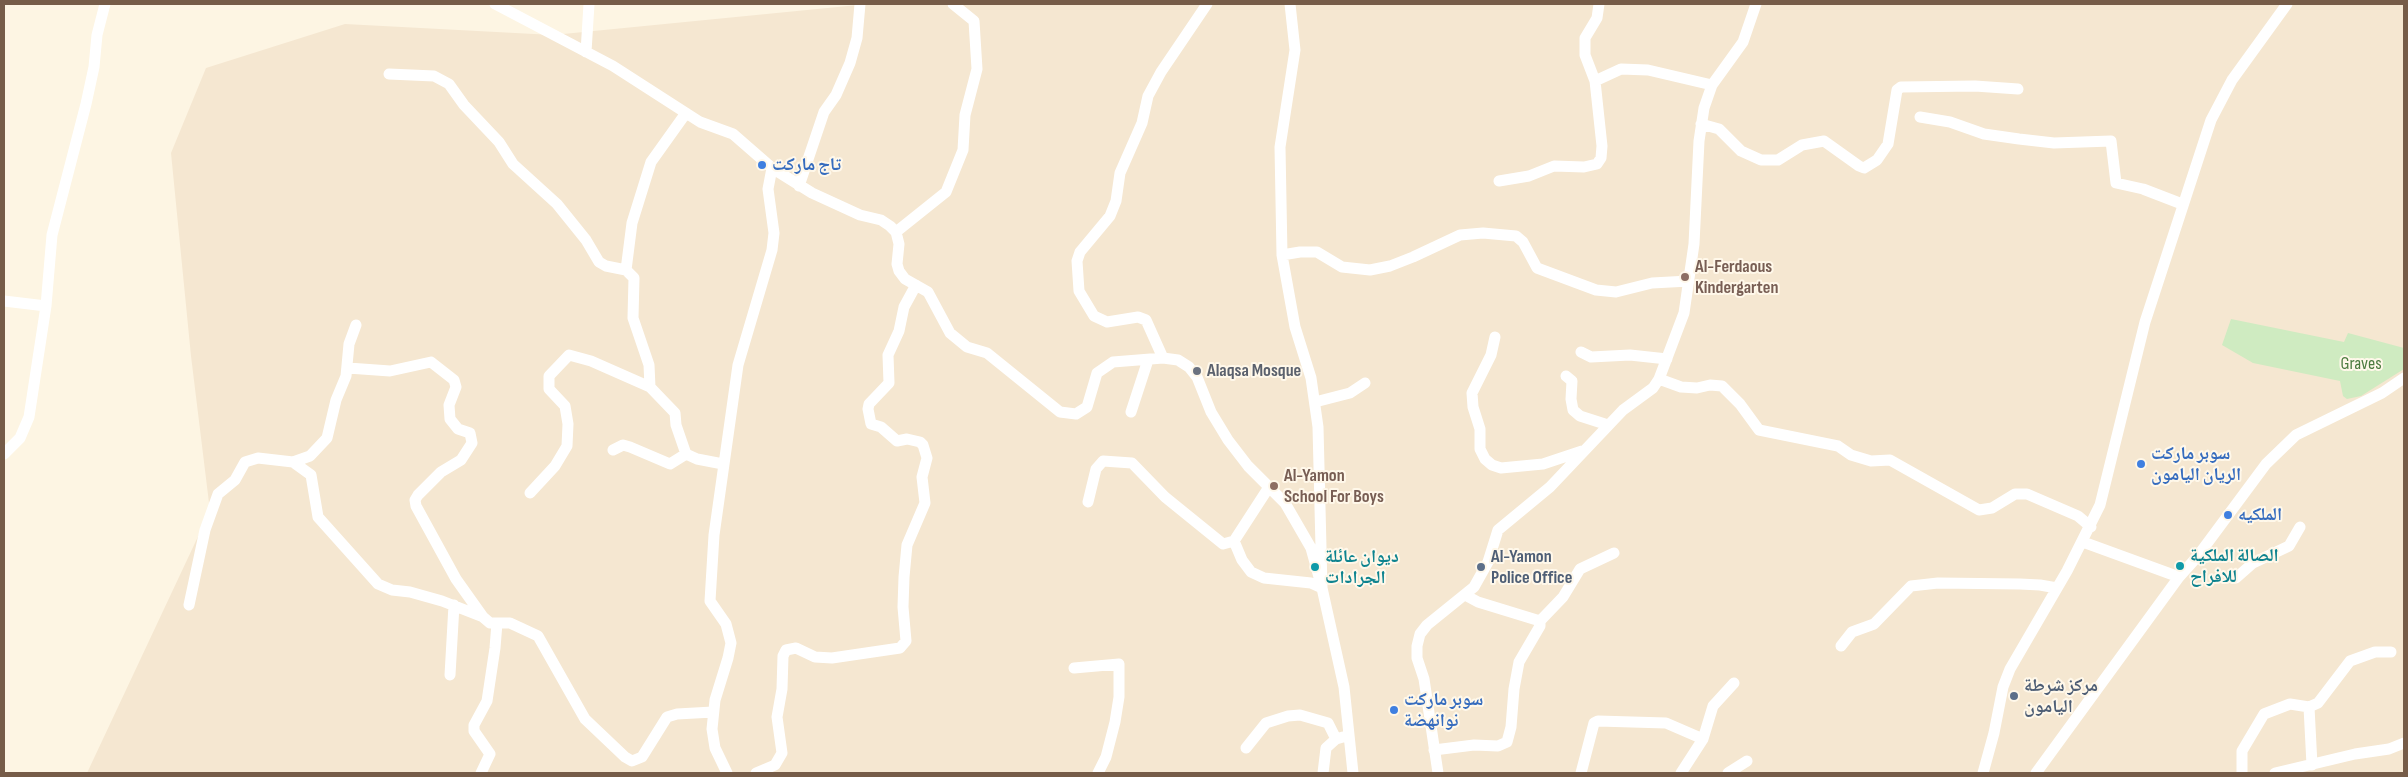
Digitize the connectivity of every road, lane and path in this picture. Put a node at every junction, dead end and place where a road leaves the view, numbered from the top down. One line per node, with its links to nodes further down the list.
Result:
1 (106, 4): 29 (street)
2 (495, 4): 11 (street)
3 (589, 4): 11 (street)
4 (860, 4): 21 (street)
5 (953, 4): 23 (street)
6 (1207, 4): 33 (street)
7 (1290, 4): 24 (street)
8 (1599, 4): 13 (street)
9 (1756, 4): 14 (street)
10 (2287, 4): 22 (street)
11 (586, 52): 16 (street)
12 (389, 74): 25 (street)
13 (1595, 81): 14 (street); 20 (street)
14 (1712, 85): 18 (street)
15 (2018, 89): 18 (street)
16 (686, 114): 19 (street); 25 (street)
17 (1920, 117): 22 (street)
18 (1701, 124): 26 (street)
19 (772, 168): 21 (street); 50 (street)
20 (1499, 181)
21 (799, 186): 23 (street)
22 (2182, 204): 54 (street)
23 (896, 232): 27 (street)
24 (1282, 255): 26 (street); 42 (street)
25 (626, 270): 41 (street)
26 (1688, 282): 34 (street)
27 (916, 285): 35 (street); 86 (street)
28 (4, 301): 29 (street)
29 (46, 306): 47 (street)
30 (356, 325): 36 (street)
31 (1495, 337): 46 (street)
32 (1581, 352): 34 (street)
33 (1164, 358): 35 (street); 51 (street)
34 (1667, 359): 39 (street)
35 (1148, 360): 43 (street)
36 (348, 368): 49 (street); 66 (street)
37 (1566, 376): 44 (street)
38 (2404, 378): 59 (street)
39 (1660, 379): 44 (street); 54 (street)
40 (1365, 383): 42 (street)
41 (650, 387): 48 (street); 52 (street)
42 (1314, 402): 61 (street)
43 (1131, 412)
44 (1608, 425): 46 (street)
45 (613, 450): 48 (street)
46 (1584, 450): 63 (street)
47 (4, 454)
48 (686, 454): 50 (street)
49 (293, 462): 64 (street); 65 (street)
50 (723, 464): 75 (street)
51 (1269, 486): 56 (street); 61 (street)
52 (530, 492)
53 (1088, 502): 56 (street)
54 (2091, 527): 57 (street)
55 (2300, 527): 60 (street)
56 (1234, 541): 61 (street)
57 (2083, 542): 59 (street); 62 (street)
58 (1614, 553): 67 (street)
59 (2179, 577): 95 (street)
60 (2236, 578)
61 (1322, 588): 76 (street)
62 (2057, 588): 69 (street); 94 (street)
63 (1465, 596): 67 (street); 81 (street)
64 (189, 604)
65 (454, 605): 66 (street); 72 (street)
66 (483, 617): 68 (street)
67 (1540, 622): 81 (street)
68 (497, 623): 75 (street); 84 (street)
69 (1841, 646)
70 (2391, 652): 74 (street)
71 (1074, 668): 87 (street)
72 (450, 675)
73 (1734, 683): 78 (street)
74 (2309, 707): 83 (street); 96 (street)
75 (713, 712): 85 (street)
76 (1349, 735): 77 (street); 89 (street)
77 (1336, 739): 80 (street); 88 (street)
78 (1703, 739): 91 (street); 92 (street)
79 (2404, 743): 83 (street)
80 (1246, 748)
81 (1434, 750): 90 (street)
82 (1747, 761): 93 (street)
83 (2312, 765): 97 (street)
84 (481, 773)
85 (726, 773)
86 (756, 773)
87 (1098, 773)
88 (1322, 773)
89 (1353, 773)
90 (1438, 773)
91 (1581, 773)
92 (1682, 773)
93 (1728, 773)
94 (1982, 773)
95 (2036, 773)
96 (2242, 773)
97 (2274, 773)

